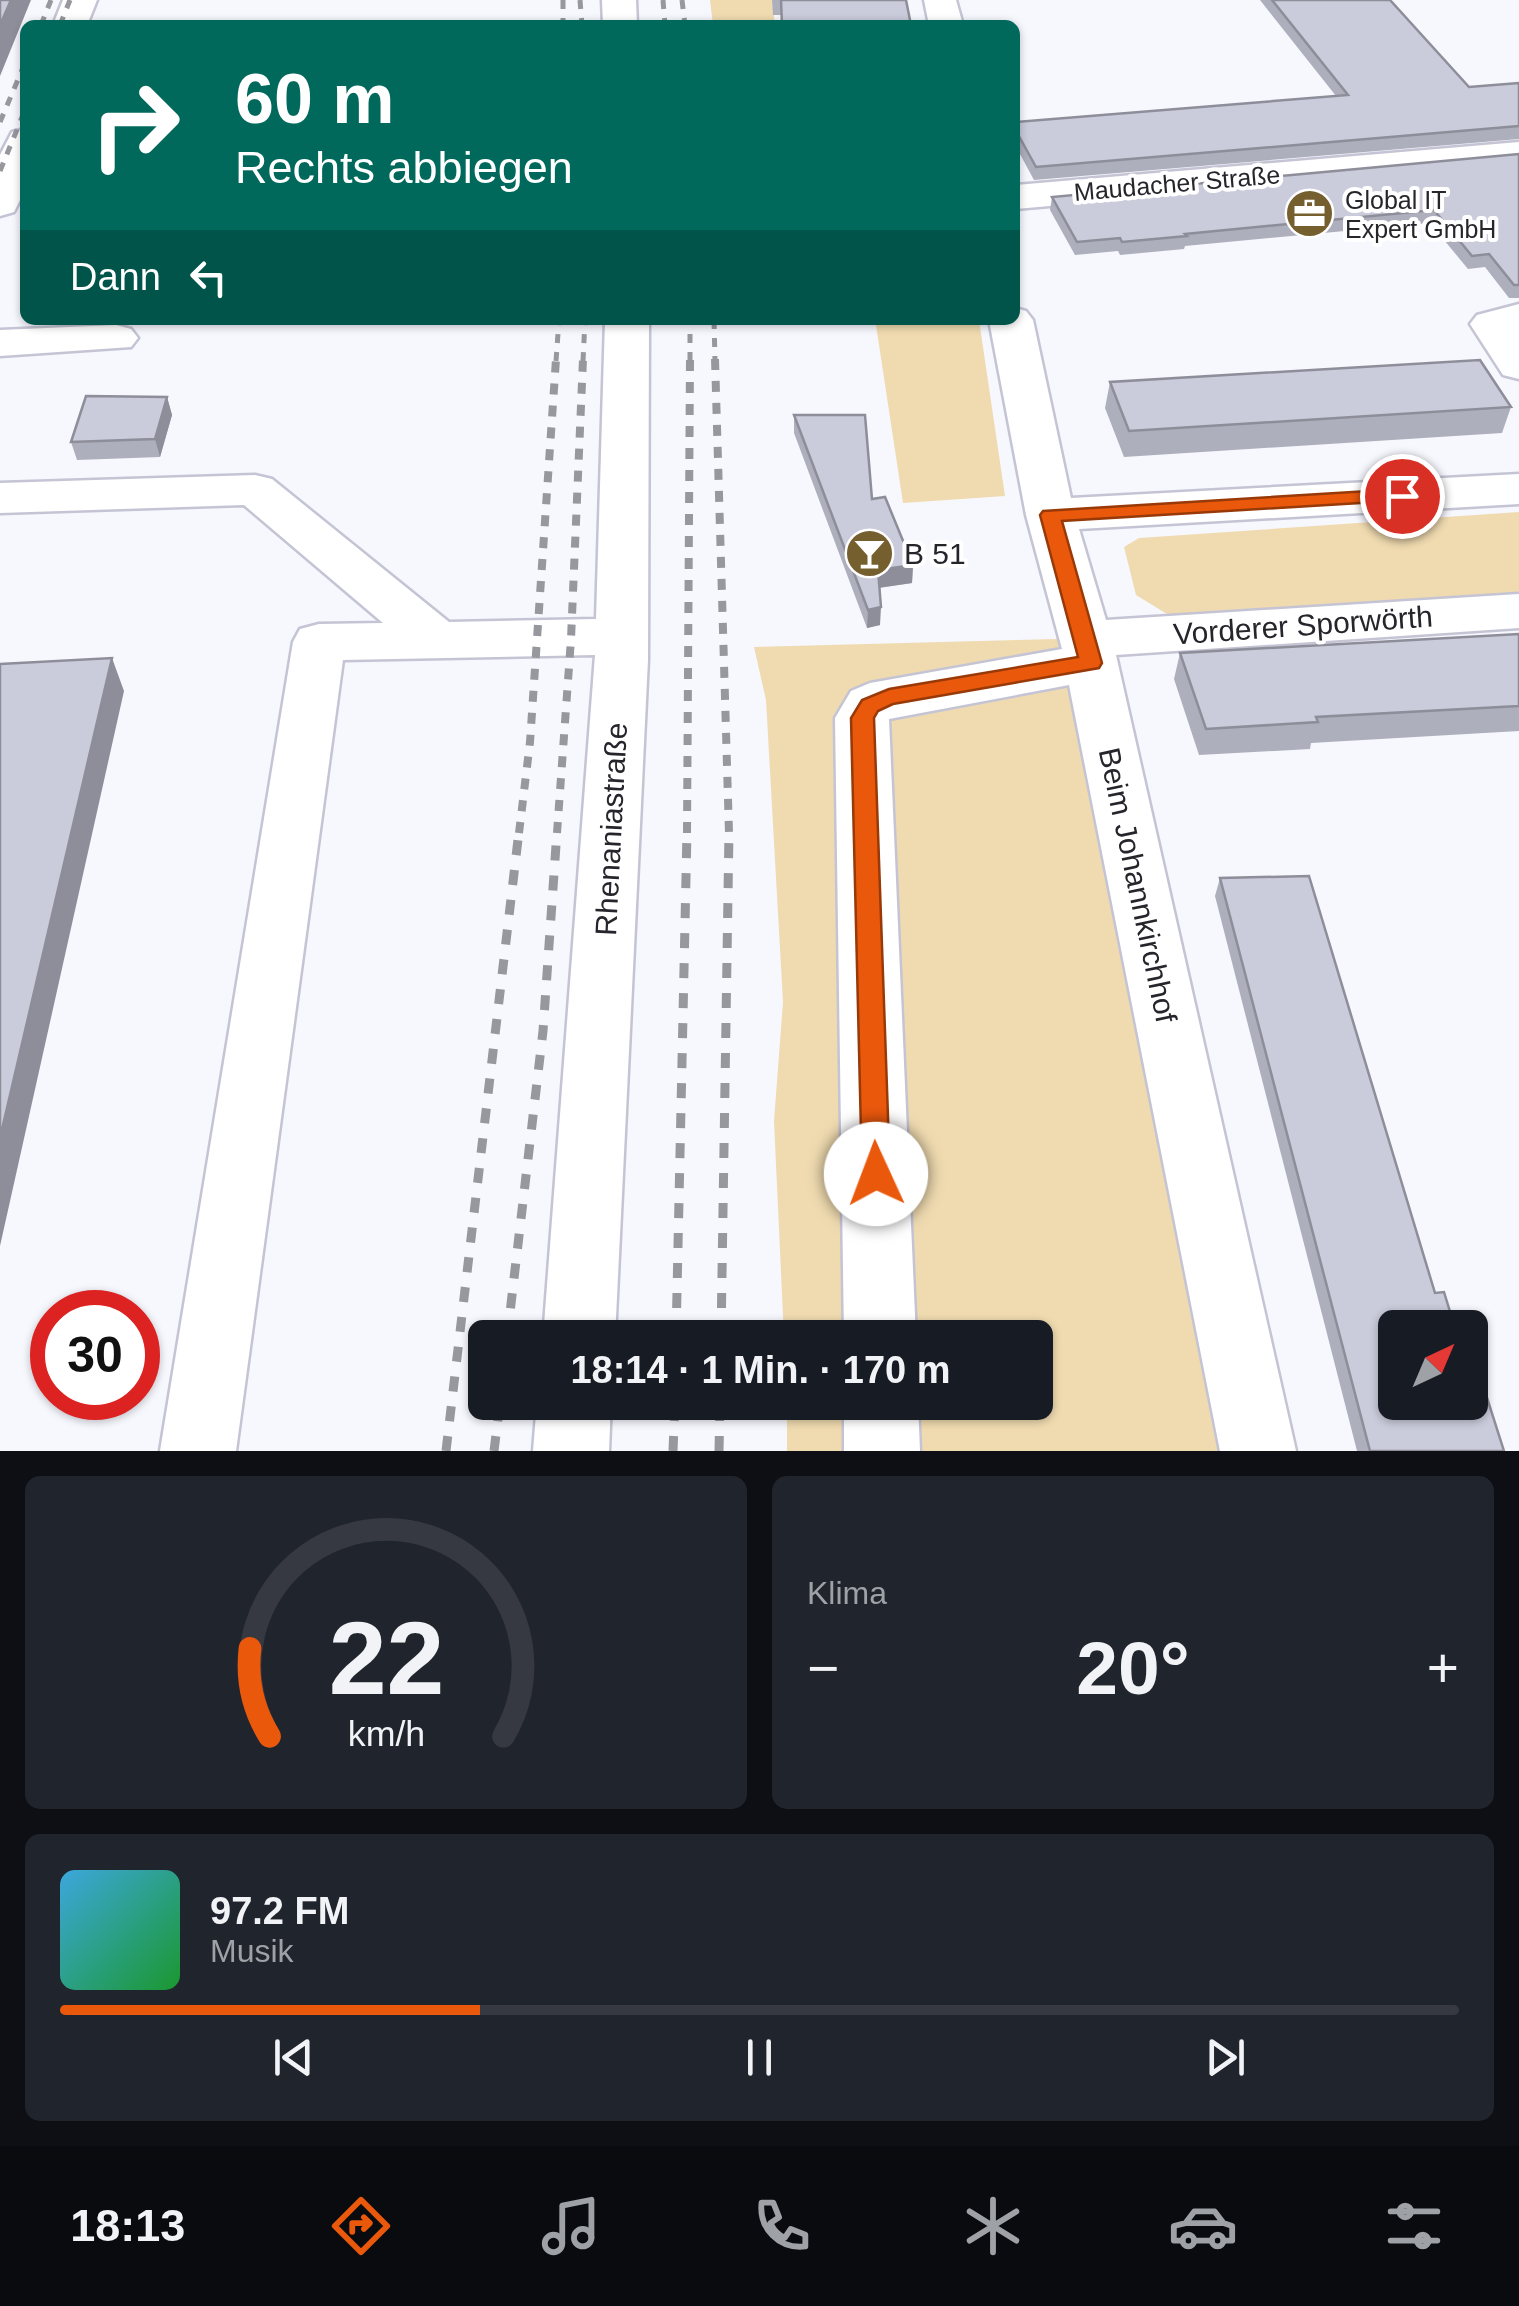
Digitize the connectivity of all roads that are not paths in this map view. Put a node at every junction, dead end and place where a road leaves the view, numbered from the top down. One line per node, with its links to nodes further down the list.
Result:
1 (940, 0): 2 (street)
2 (948, 0)
3 (20, 153): 6 (street)
4 (1519, 153): 5 (street, Maudacher Straße)
5 (1020, 196)
6 (0, 204)
7 (1519, 318): 12 (street)
8 (627, 325): 17 (street, Rhenaniastraße)
9 (1012, 325): 15 (street, Beim Johannkirchhof)
10 (116, 338): 11 (street)
11 (0, 344)
12 (1519, 366)
13 (1519, 489): 15 (street)
14 (0, 498): 18 (street)
15 (1050, 515): 19 (street, Beim Johannkirchhof)
16 (1519, 612): 19 (street, Vorderer Sporwörth)
17 (621, 636): 18 (street); 20 (street, Rhenaniastraße)
18 (436, 639): 24 (street)
19 (1088, 651): 21 (street, Vorderer Sporwörth); 27 (street, Beim Johannkirchhof)
20 (579, 1320)
21 (879, 1320)
22 (573, 1420): 25 (street)
23 (881, 1420): 26 (street)
24 (198, 1451)
25 (570, 1451)
26 (882, 1451)
27 (1258, 1451)

